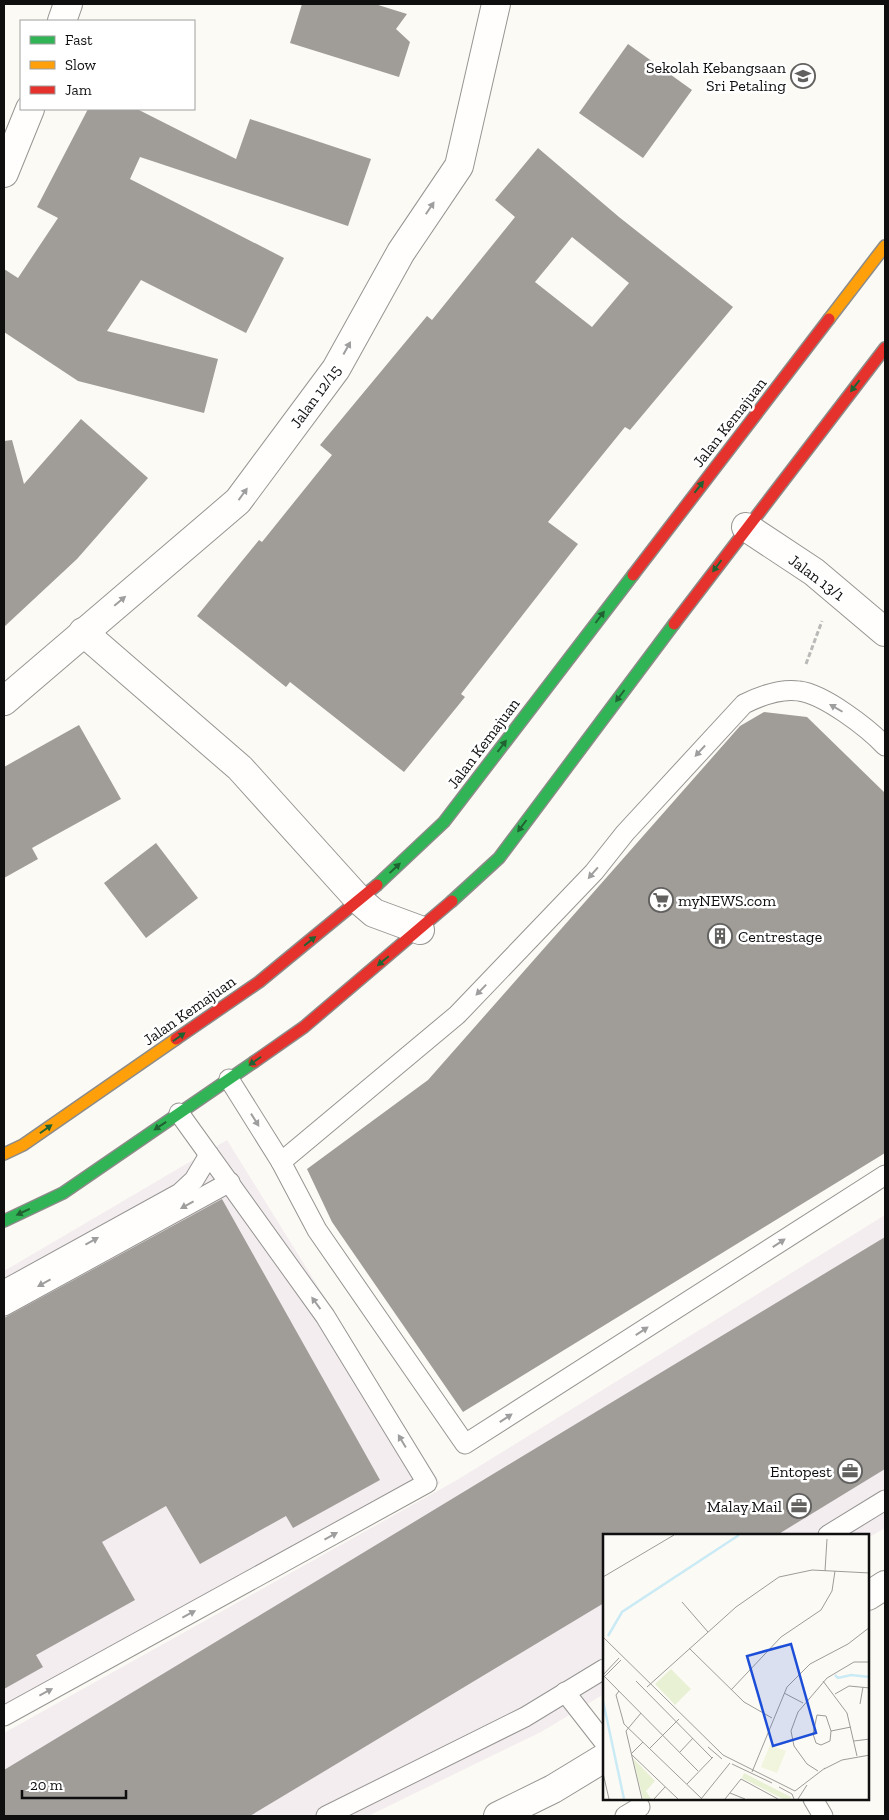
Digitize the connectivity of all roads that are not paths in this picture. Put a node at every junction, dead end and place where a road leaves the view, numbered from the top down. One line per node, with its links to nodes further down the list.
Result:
1 (68, 4): 3 (street)
2 (496, 4): 9 (street, Jalan 12/15, one-way to 2)
3 (62, 20)
4 (30, 110): 5 (street)
5 (4, 173)
6 (885, 246): 13 (main road, Jalan Kemajuan, one-way to 6)
7 (885, 348): 8 (main road, one-way to 8)
8 (746, 526): 10 (street, Jalan 13/1); 14 (main road, one-way to 14)
9 (83, 632): 11 (street, Jalan 12/15); 13 (street)
10 (885, 632)
11 (4, 701)
12 (885, 746): 19 (lane, one-way to 19)
13 (360, 901): 14 (street); 17 (main road, Jalan Kemajuan, one-way to 13)
14 (420, 930): 15 (main road, one-way to 15)
15 (229, 1079): 16 (main road); 19 (lane, one-way to 19)
16 (180, 1113): 18 (lane); 22 (main road, one-way to 22)
17 (4, 1154)
18 (209, 1155): 21 (lane); 23 (lane, one-way to 18)
19 (281, 1162): 20 (lane, one-way to 20)
20 (885, 1175)
21 (230, 1182): 24 (lane, one-way to 24); 31 (lane, one-way to 21)
22 (4, 1221)
23 (4, 1290)
24 (4, 1306)
25 (885, 1500): 26 (lane)
26 (830, 1534)
27 (885, 1585): 28 (street)
28 (869, 1595)
29 (603, 1670): 30 (lane)
30 (565, 1692): 32 (lane); 35 (lane)
31 (4, 1716)
32 (603, 1741)
33 (603, 1759): 36 (street)
34 (814, 1800): 37 (lane)
35 (326, 1816)
36 (498, 1816)
37 (823, 1816)

